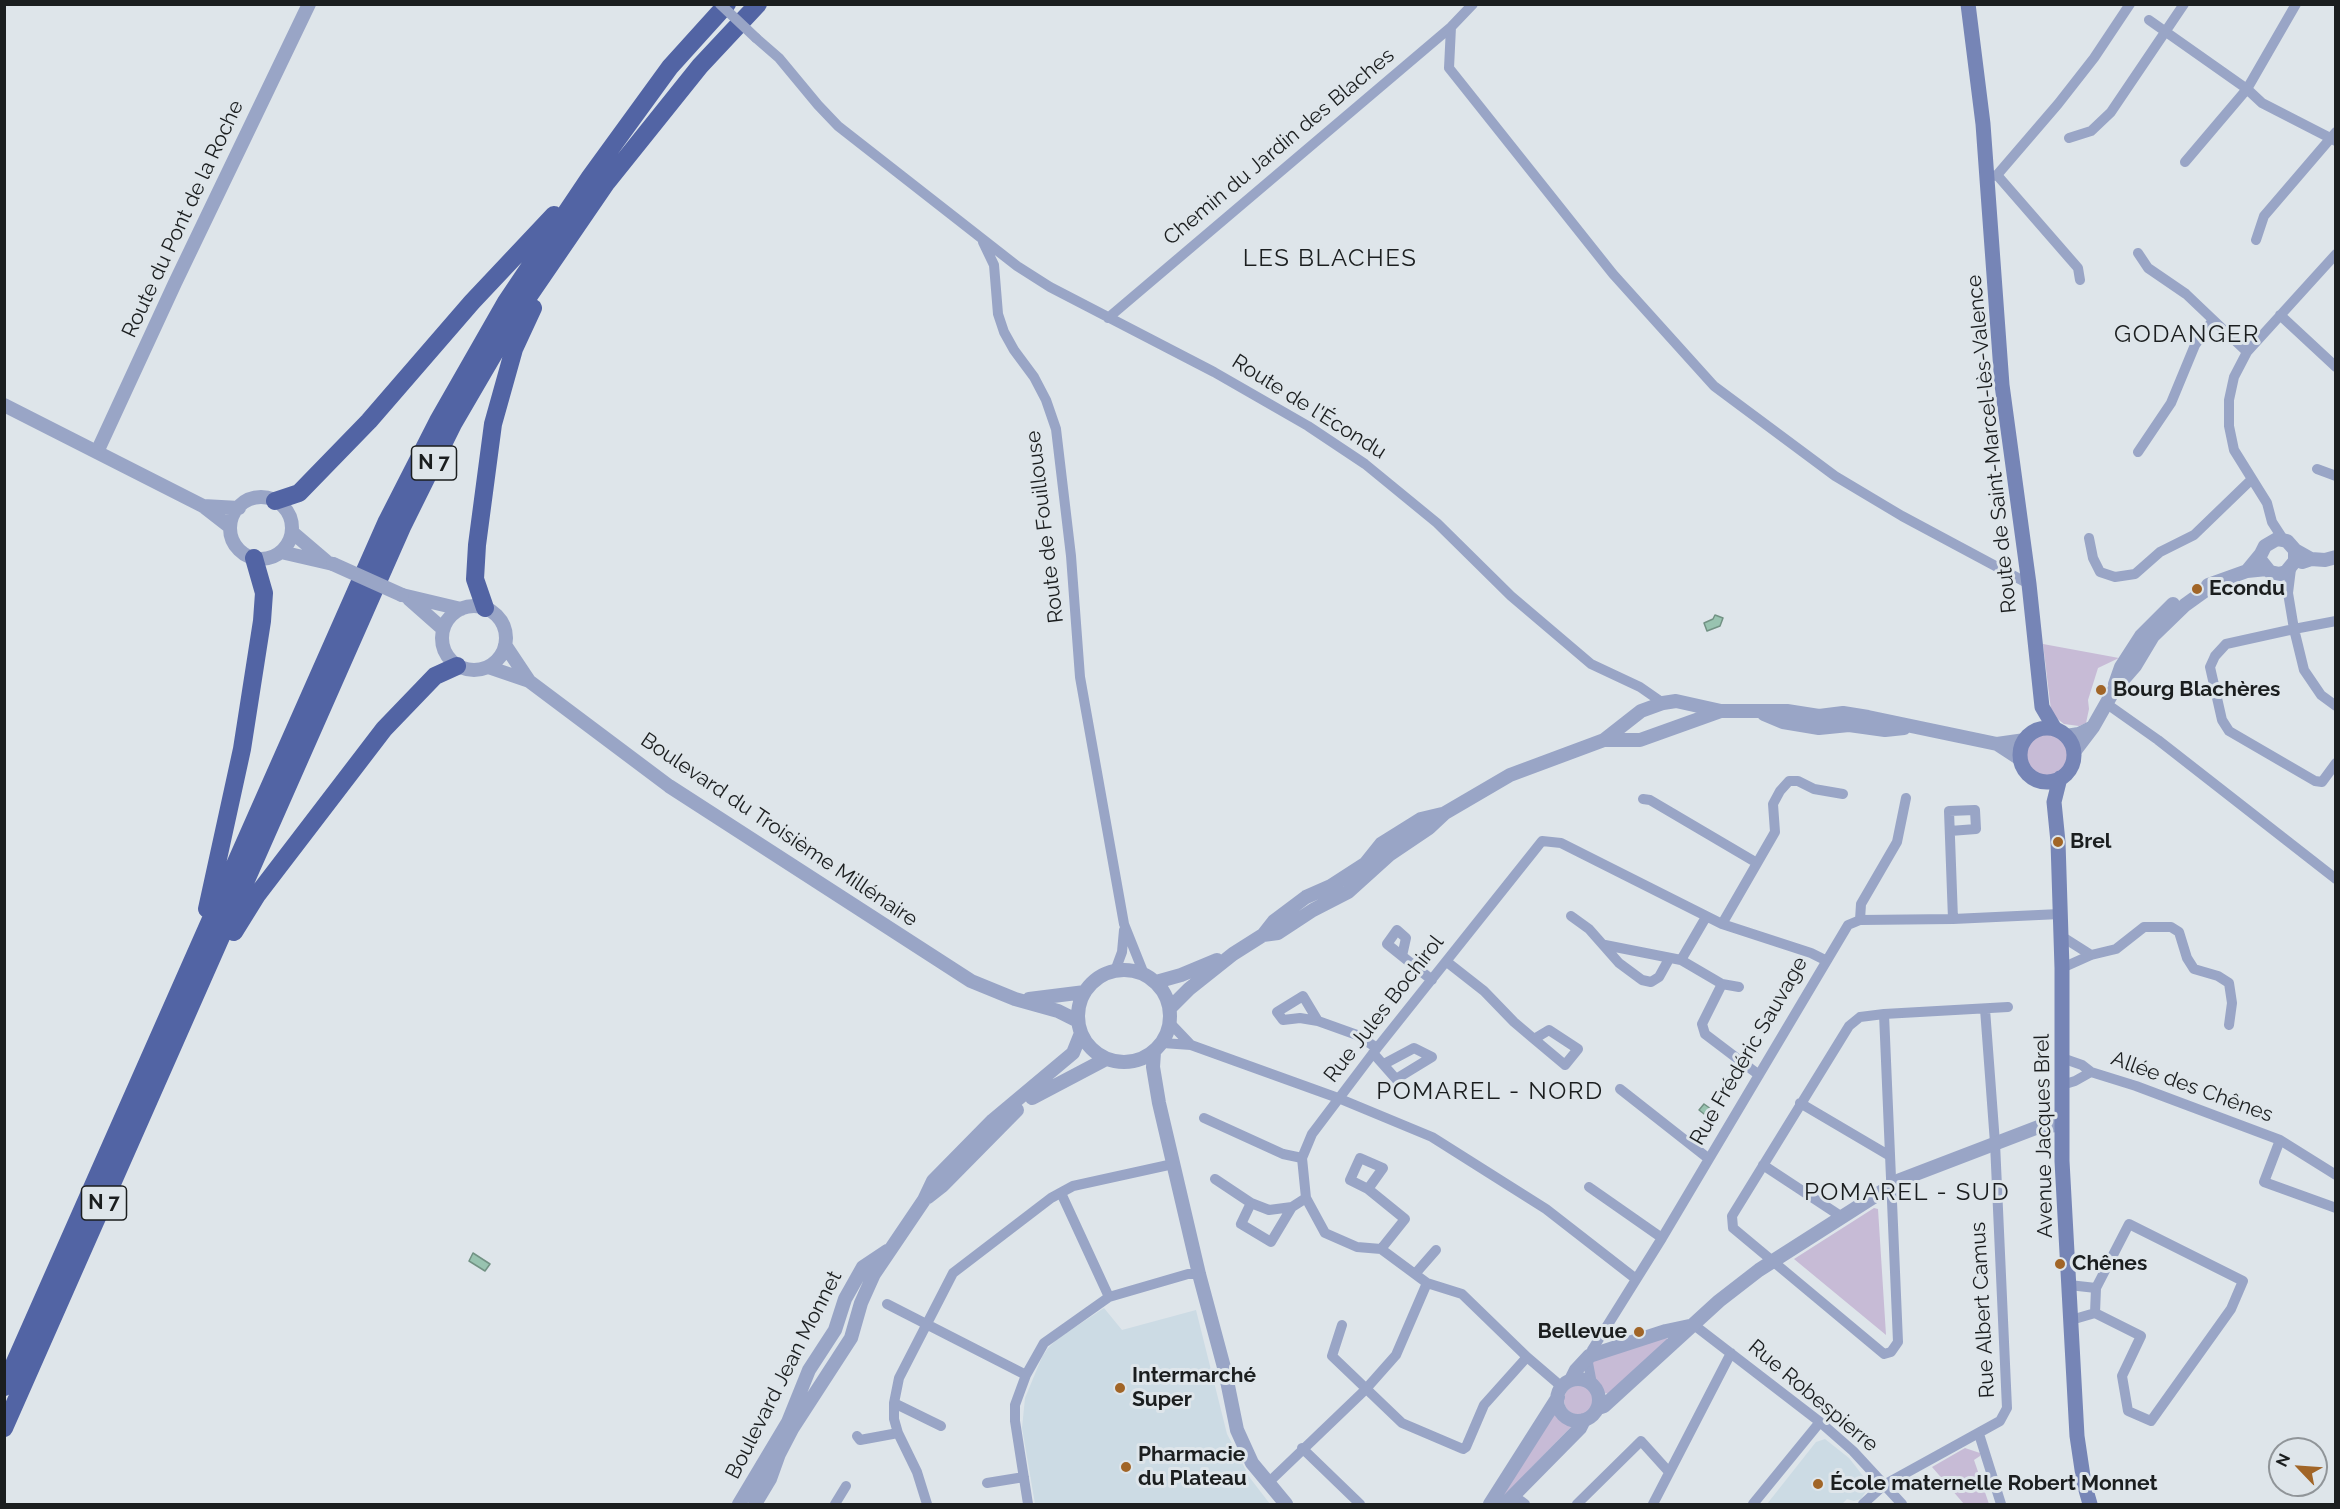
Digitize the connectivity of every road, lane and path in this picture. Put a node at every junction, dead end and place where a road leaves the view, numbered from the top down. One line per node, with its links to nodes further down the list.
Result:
1 (309, 4): 31 (street, Route du Pont de la Roche)
2 (720, 4): 19 (street, Route de Fouillouse, bridge)
3 (727, 4): 18 (highway, N 7)
4 (758, 4): 21 (highway, N 7)
5 (1473, 4): 11 (street, Chemin du Jardin des Blaches)
6 (1968, 4): 17 (main road, Route de Saint-Marcel-lès-Valence)
7 (2130, 4): 17 (street)
8 (2184, 4): 12 (street)
9 (2296, 4): 13 (street)
10 (2149, 20): 12 (street)
11 (1451, 27): 26 (street, Chemin du Jardin des Blaches); 54 (street)
12 (2165, 32): 13 (street); 15 (street)
13 (2247, 89): 14 (street); 16 (street)
14 (2334, 137): 20 (street)
15 (2069, 138)
16 (2186, 162)
17 (1992, 176): 24 (street); 54 (main road, Route de Saint-Marcel-lès-Valence)
18 (590, 177): 36 (highway); 103 (highway, N 7)
19 (981, 238): 26 (street, Route de l'Écondu); 99 (street, Route de Fouillouse)
20 (2256, 240)
21 (560, 248): 57 (highway); 113 (highway, N 7)
22 (2138, 253): 27 (street)
23 (2336, 254): 25 (street)
24 (2080, 280)
25 (2280, 315): 28 (street); 29 (street)
26 (1108, 318): 66 (street, Route de l'Écondu)
27 (2213, 320): 28 (street); 32 (street)
28 (2247, 352): 35 (street)
29 (2336, 367)
30 (4, 405): 31 (street)
31 (97, 452): 37 (street)
32 (2138, 452)
33 (2317, 469): 34 (street)
34 (2336, 476)
35 (2252, 479): 39 (street); 42 (street)
36 (275, 501): 38 (street); 41 (street)
37 (203, 506): 38 (street); 40 (street)
38 (238, 508): 40 (street)
39 (2272, 522): 43 (street); 44 (street)
40 (231, 527): 48 (street)
41 (292, 532): 46 (street); 50 (street)
42 (2088, 538)
43 (2283, 539): 44 (street); 45 (street)
44 (2264, 548): 52 (street); 53 (street)
45 (2295, 550): 49 (street); 51 (street)
46 (281, 552): 48 (street); 50 (street)
47 (2336, 557): 49 (street)
48 (254, 558): 103 (highway)
49 (2311, 559): 51 (street)
50 (331, 563): 56 (street, bridge)
51 (2292, 567): 52 (street); 55 (street)
52 (2270, 571): 53 (street); 55 (street)
53 (2247, 572): 69 (street)
54 (2029, 584): 71 (main road, Route de Saint-Marcel-lès-Valence)
55 (2288, 593): 60 (street)
56 (405, 596): 58 (street); 61 (street)
57 (485, 608): 58 (street); 62 (street)
58 (461, 609): 61 (street)
59 (2336, 621): 60 (street)
60 (2294, 629): 70 (street); 82 (street)
61 (443, 630): 63 (street)
62 (505, 645): 64 (street); 65 (street, Boulevard du Troisième Millénaire)
63 (457, 666): 64 (street); 113 (highway)
64 (488, 667): 65 (street, Boulevard du Troisième Millénaire)
65 (529, 681): 119 (street, Boulevard du Troisième Millénaire)
66 (1645, 691): 67 (street, Route de l'Écondu); 72 (street)
67 (1663, 703): 68 (street); 72 (street)
68 (1697, 704): 73 (street); 74 (street)
69 (2107, 704): 75 (street); 93 (street)
70 (2336, 706)
71 (2042, 707): 76 (main road, Route de Saint-Marcel-lès-Valence); 78 (main road, Route de Saint-Marcel-lès-Valence)
72 (1641, 711): 77 (street)
73 (1721, 711): 74 (street); 79 (street)
74 (1698, 719): 77 (street)
75 (2093, 727): 76 (street); 80 (street)
76 (2060, 732): 78 (main road); 80 (main road)
77 (1623, 734): 104 (street)
78 (2029, 736): 79 (street); 81 (main road)
79 (1997, 744): 81 (street)
80 (2074, 752): 83 (main road)
81 (2020, 759): 84 (main road)
82 (2336, 763)
83 (2060, 778): 84 (main road); 88 (main road, Avenue Jacques Brel)
84 (2041, 781): 88 (main road, Avenue Jacques Brel)
85 (1842, 794): 92 (street)
86 (1906, 798): 98 (street)
87 (1643, 799): 92 (street)
88 (2054, 802): 94 (main road, Avenue Jacques Brel)
89 (1976, 821): 90 (street); 91 (street); 91 (street)
90 (1988, 828)
91 (1950, 831): 97 (street)
92 (1757, 863): 100 (street)
93 (2336, 879)
94 (2060, 914): 97 (street); 101 (main road, Avenue Jacques Brel)
95 (1571, 916): 102 (street)
96 (1706, 917): 100 (street, Rue Jules Bochirol); 108 (street); 110 (street, Rue Jules Bochirol)
97 (1953, 919): 98 (street)
98 (1860, 920): 109 (street, Rue Frédéric Sauvage)
99 (1124, 924): 112 (street, Route de Fouillouse); 114 (street, Route de Fouillouse)
100 (1722, 924): 109 (street, Rue Jules Bochirol)
101 (2061, 944): 105 (street); 111 (main road, Avenue Jacques Brel)
102 (1605, 945): 107 (street); 107 (street)
103 (198, 948): 187 (highway, N 7)
104 (1233, 954): 114 (street); 121 (street)
105 (2091, 955): 111 (street); 126 (street)
106 (1402, 956): 115 (street)
107 (1670, 958): 108 (street)
108 (1681, 960): 116 (street)
109 (1825, 960): 137 (street, Rue Frédéric Sauvage)
110 (1447, 962): 115 (street, Rue Jules Bochirol); 128 (street)
111 (2062, 968): 132 (main road, Avenue Jacques Brel)
112 (1114, 971): 114 (street); 118 (street)
113 (203, 977): 195 (highway, N 7)
114 (1150, 978): 121 (street)
115 (1432, 980): 131 (street, Rue Jules Bochirol)
116 (1722, 984): 117 (street); 137 (street)
117 (1739, 987)
118 (1085, 992): 119 (street, Boulevard du Troisième Millénaire); 127 (street)
119 (1015, 999): 127 (street, Boulevard du Troisième Millénaire)
120 (2008, 1007): 122 (street)
121 (1170, 1008): 125 (street)
122 (1985, 1009): 123 (street); 146 (street, Rue Albert Camus)
123 (1884, 1014): 141 (street); 147 (street)
124 (1318, 1021): 131 (street)
125 (1170, 1023): 129 (street); 130 (street)
126 (2229, 1025)
127 (1080, 1027): 133 (street); 159 (street, Boulevard Jean Monnet)
128 (1534, 1039)
129 (1191, 1045): 130 (street); 140 (street)
130 (1159, 1047): 134 (street); 142 (street)
131 (1375, 1050): 135 (street); 140 (street, Rue Jules Bochirol)
132 (2062, 1058): 136 (street, Allée des Chênes); 138 (main road, Avenue Jacques Brel)
133 (1106, 1059): 134 (street); 159 (street, Boulevard Jean Monnet)
134 (1128, 1063): 142 (street)
135 (1384, 1065)
136 (2091, 1072): 138 (street, Allée des Chênes); 145 (street, Allée des Chênes)
137 (1759, 1075): 149 (street, Rue Frédéric Sauvage)
138 (2062, 1085): 144 (main road, Avenue Jacques Brel)
139 (1620, 1089): 149 (street)
140 (1338, 1098): 148 (street, Rue Jules Bochirol); 171 (street)
141 (1800, 1102): 147 (street); 151 (street)
142 (1159, 1103): 150 (street)
143 (1204, 1118): 148 (street)
144 (2061, 1125): 146 (street); 173 (main road, Avenue Jacques Brel)
145 (2280, 1140): 152 (street, Allée des Chênes); 162 (street, Allée des Chênes)
146 (1995, 1143): 154 (street); 197 (street, Rue Albert Camus)
147 (1890, 1156): 154 (street)
148 (1302, 1158): 158 (street)
149 (1709, 1159): 164 (street, Rue Frédéric Sauvage)
150 (1173, 1164): 157 (street); 169 (street)
151 (1763, 1165): 163 (street); 168 (street)
152 (2336, 1175)
153 (1215, 1179): 160 (street)
154 (1892, 1186): 163 (street); 168 (street)
155 (1589, 1187): 164 (street)
156 (1368, 1189): 166 (street)
157 (1061, 1193): 175 (street); 179 (street)
158 (1306, 1198): 161 (street); 166 (street)
159 (924, 1200): 165 (street, Boulevard Jean Monnet)
160 (1251, 1203): 161 (street); 161 (street)
161 (1292, 1207)
162 (2336, 1208)
163 (1842, 1217): 168 (street)
164 (1662, 1238): 171 (street, Rue Frédéric Sauvage)
165 (896, 1244): 206 (street, Boulevard Jean Monnet); 207 (street, Boulevard Jean Monnet)
166 (1381, 1250): 170 (street)
167 (1436, 1250): 170 (street)
168 (1773, 1260): 180 (street)
169 (1199, 1274): 175 (street); 203 (street)
170 (1415, 1274): 172 (street)
171 (1636, 1279): 183 (street, Rue Frédéric Sauvage)
172 (1426, 1283): 184 (street); 189 (street)
173 (2069, 1285): 174 (street); 178 (main road, Avenue Jacques Brel)
174 (2096, 1288): 177 (street); 177 (street)
175 (1109, 1297): 185 (street)
176 (887, 1304): 179 (street)
177 (2095, 1313): 178 (street)
178 (2071, 1320): 223 (main road, Avenue Jacques Brel)
179 (925, 1325): 185 (street); 190 (street)
180 (1694, 1325): 182 (street, Rue Robespierre); 183 (street); 191 (street)
181 (1342, 1326): 189 (street)
182 (1731, 1353): 193 (street, Rue Robespierre); 200 (street)
183 (1589, 1356): 186 (street); 188 (street)
184 (1527, 1357): 188 (street); 189 (street)
185 (1026, 1375): 201 (street)
186 (1592, 1384): 188 (street); 191 (street)
187 (4, 1387)
188 (1564, 1388): 192 (street); 213 (street)
189 (1365, 1390): 199 (street)
190 (894, 1403): 194 (street); 196 (street)
191 (1598, 1408): 192 (street)
192 (1584, 1420): 214 (street)
193 (1820, 1422): 204 (street, Rue Robespierre); 219 (street)
194 (941, 1426)
195 (4, 1428)
196 (898, 1433): 198 (street); 209 (street)
197 (1979, 1434): 204 (street, Rue Albert Camus); 222 (street)
198 (857, 1436)
199 (1302, 1448): 203 (street); 212 (street)
200 (1669, 1472): 217 (street); 218 (street)
201 (1024, 1478): 202 (street); 210 (street)
202 (987, 1483)
203 (1268, 1483): 211 (street)
204 (1884, 1485): 220 (street, Rue Albert Camus); 221 (street, Rue Robespierre)
205 (846, 1486): 208 (street)
206 (739, 1504)
207 (755, 1504)
208 (836, 1504)
209 (927, 1504)
210 (1028, 1504)
211 (1287, 1504)
212 (1360, 1504)
213 (1490, 1504)
214 (1505, 1504)
215 (1518, 1504): 216 (street)
216 (1526, 1504)
217 (1577, 1504)
218 (1653, 1504)
219 (1753, 1504)
220 (1863, 1504)
221 (1902, 1504)
222 (2001, 1504)
223 (2090, 1504)

